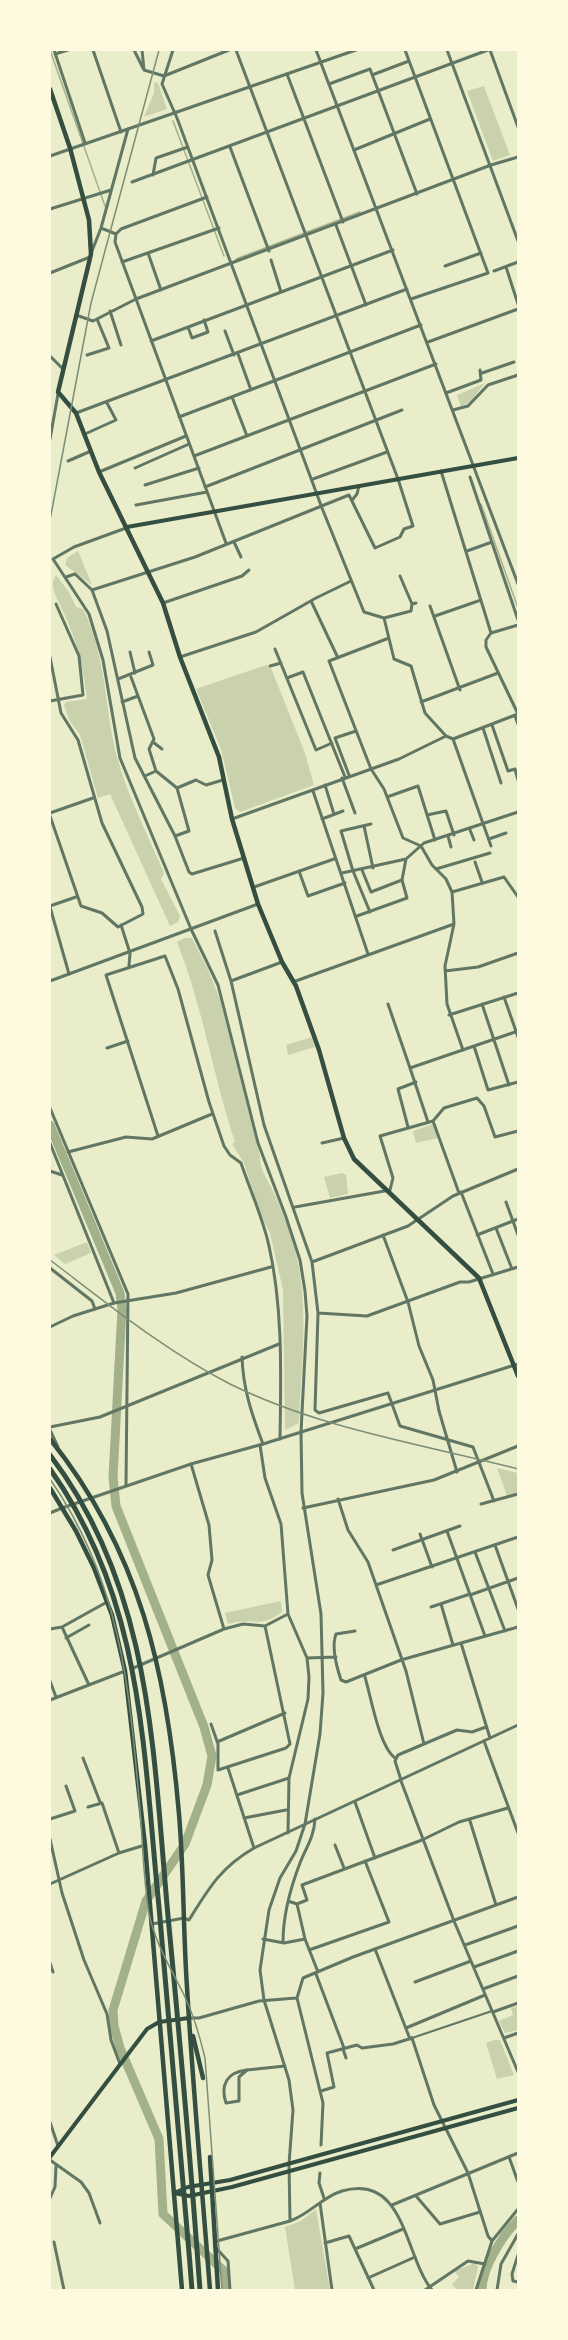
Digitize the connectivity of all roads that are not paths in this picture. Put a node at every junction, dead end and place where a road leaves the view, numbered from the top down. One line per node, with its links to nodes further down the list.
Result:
1 (68, 50): 13 (street)
2 (93, 50): 32 (street)
3 (134, 50): 17 (street)
4 (142, 50): 17 (street)
5 (173, 50): 20 (street)
6 (229, 50): 20 (street)
7 (236, 50): 23 (street)
8 (316, 50): 15 (street)
9 (356, 50): 15 (street)
10 (405, 50): 14 (street)
11 (447, 50): 16 (street)
12 (489, 50): 16 (street); 30 (street)
13 (55, 52): 35 (street)
14 (409, 61): 19 (street); 21 (street)
15 (321, 62): 18 (street); 22 (street)
16 (452, 63): 21 (street); 43 (street)
17 (144, 70): 20 (street)
18 (287, 74): 23 (street); 28 (street)
19 (372, 75): 22 (street); 25 (street)
20 (164, 76): 27 (street)
21 (415, 78): 25 (street); 29 (street)
22 (329, 84): 26 (street)
23 (249, 87): 27 (street); 33 (street)
24 (50, 89): 37 (main road)
25 (378, 91): 26 (street); 34 (street)
26 (337, 105): 28 (street); 39 (street)
27 (174, 112): 31 (street); 38 (street)
28 (304, 118): 33 (street); 53 (street)
29 (431, 119): 34 (street); 45 (street)
30 (519, 127)
31 (128, 129): 32 (street); 47 (street)
32 (121, 132): 35 (street)
33 (267, 133): 36 (street); 58 (street)
34 (395, 134): 39 (street); 48 (street)
35 (85, 143): 37 (street)
36 (230, 147): 42 (street); 60 (street)
37 (70, 148): 40 (street); 49 (main road)
38 (185, 148): 42 (street); 44 (street)
39 (354, 150): 52 (street)
40 (50, 156)
41 (519, 157): 43 (street)
42 (190, 162): 44 (street); 50 (street)
43 (491, 165): 45 (street); 59 (street)
44 (153, 175): 46 (street)
45 (454, 180): 48 (street); 63 (street)
46 (132, 182)
47 (111, 190): 49 (street); 55 (street)
48 (417, 194): 52 (street)
49 (83, 198): 51 (street); 64 (main road)
50 (204, 198): 56 (street); 57 (street)
51 (50, 209)
52 (377, 209): 53 (street); 61 (street)
53 (342, 220): 54 (street)
54 (336, 225): 58 (street); 69 (street)
55 (101, 228): 57 (street); 64 (street)
56 (216, 229): 62 (street); 68 (street)
57 (116, 234): 66 (street)
58 (305, 234): 60 (street); 74 (street)
59 (519, 241)
60 (268, 248): 68 (street)
61 (393, 250): 69 (street); 76 (street)
62 (148, 253): 66 (street); 78 (street)
63 (481, 253): 70 (street); 81 (street)
64 (90, 256): 73 (street); 86 (main road)
65 (271, 260): 79 (street)
66 (122, 262): 80 (street)
67 (519, 262): 71 (street)
68 (232, 264): 78 (street); 82 (street)
69 (351, 265): 74 (street); 83 (street)
70 (445, 266)
71 (506, 267): 72 (street); 77 (street)
72 (494, 271)
73 (50, 273)
74 (322, 277): 79 (street); 87 (street)
75 (519, 287): 77 (street)
76 (407, 289): 81 (street); 83 (street)
77 (514, 289): 84 (street)
78 (161, 290): 80 (street)
79 (281, 292): 82 (street)
80 (136, 299): 85 (street); 93 (street)
81 (411, 299): 90 (street)
82 (245, 304): 89 (street); 96 (street)
83 (366, 305): 87 (street)
84 (519, 307): 94 (street)
85 (110, 311): 88 (street); 95 (street)
86 (75, 315): 88 (street); 103 (main road)
87 (337, 316): 96 (street); 97 (street)
88 (98, 319): 98 (street)
89 (204, 320): 91 (street); 91 (street)
90 (421, 325): 94 (street); 97 (street)
91 (188, 327): 93 (street)
92 (225, 331): 99 (street)
93 (151, 341): 105 (street)
94 (428, 342): 102 (street)
95 (122, 345)
96 (261, 345): 99 (street); 106 (street)
97 (351, 352): 106 (street); 108 (street)
98 (87, 355)
99 (236, 355): 105 (street); 107 (street)
100 (50, 356): 103 (street)
101 (514, 362): 110 (street)
102 (436, 364): 108 (street); 110 (street)
103 (62, 368): 109 (main road)
104 (519, 375): 114 (street)
105 (164, 378): 112 (street); 116 (street)
106 (274, 381): 107 (street); 118 (street)
107 (251, 390): 111 (street)
108 (365, 391): 117 (street); 118 (street)
109 (58, 392): 115 (main road); 122 (street)
110 (446, 393): 114 (street)
111 (232, 397): 116 (street); 121 (street)
112 (107, 403): 115 (street); 119 (street)
113 (402, 410): 117 (street)
114 (453, 410): 130 (street)
115 (76, 413): 119 (main road)
116 (178, 418): 120 (street)
117 (376, 419): 124 (street); 126 (street)
118 (289, 420): 121 (street); 124 (street)
119 (85, 434): 125 (main road)
120 (186, 436): 123 (street); 134 (street)
121 (247, 436): 127 (street)
122 (50, 440)
123 (189, 444): 127 (street); 131 (street)
124 (302, 450): 136 (street); 140 (street)
125 (91, 451): 129 (street); 134 (main road)
126 (388, 451): 136 (street); 137 (street)
127 (194, 456): 132 (street)
128 (519, 458): 130 (main road)
129 (68, 460)
130 (474, 465): 133 (main road); 160 (street)
131 (135, 468)
132 (199, 468): 138 (street); 140 (street)
133 (441, 471): 137 (main road); 151 (street)
134 (99, 472): 147 (main road)
135 (470, 477): 149 (street)
136 (313, 479): 142 (street)
137 (398, 479): 139 (main road); 143 (street)
138 (145, 485)
139 (359, 486): 142 (main road); 143 (street)
140 (205, 487): 141 (street)
141 (207, 492): 144 (street); 146 (street)
142 (318, 492): 145 (street); 146 (main road)
143 (353, 499): 145 (street)
144 (136, 505)
145 (322, 508): 148 (street); 159 (street)
146 (214, 511): 147 (main road); 150 (street)
147 (127, 527): 154 (street); 156 (main road)
148 (234, 542): 150 (street); 153 (street)
149 (492, 542): 151 (street); 169 (street)
150 (226, 543): 156 (street)
151 (467, 551): 162 (street)
152 (50, 554): 154 (street)
153 (241, 557)
154 (53, 559): 158 (street)
155 (249, 570): 163 (street)
156 (146, 571): 161 (street); 163 (main road)
157 (400, 576): 168 (street)
158 (66, 577): 161 (street); 265 (street)
159 (351, 581): 164 (street); 168 (street)
160 (519, 585)
161 (92, 590): 185 (street)
162 (481, 600): 167 (street); 171 (street)
163 (163, 603): 177 (main road)
164 (311, 603): 177 (street); 178 (street)
165 (56, 604): 188 (street)
166 (430, 606): 167 (street)
167 (435, 616): 186 (street)
168 (384, 618): 172 (street)
169 (519, 620)
170 (519, 625): 171 (street)
171 (491, 633): 182 (street)
172 (389, 638): 178 (street); 191 (street)
173 (275, 649): 179 (street)
174 (130, 652): 181 (street)
175 (149, 652): 181 (street)
176 (50, 657): 188 (street)
177 (180, 657): 207 (main road)
178 (338, 658): 196 (street)
179 (281, 663): 180 (street); 184 (street)
180 (270, 666)
181 (135, 673): 185 (street)
182 (498, 674): 186 (street); 192 (street)
183 (131, 677): 187 (street)
184 (287, 678): 200 (street); 200 (street)
185 (118, 679): 190 (street)
186 (460, 690): 191 (street)
187 (138, 696): 190 (street); 199 (street)
188 (59, 699): 189 (street); 214 (street)
189 (50, 701)
190 (122, 702): 205 (street)
191 (421, 702): 197 (street)
192 (515, 716): 193 (street); 194 (street)
193 (492, 724): 195 (street); 203 (street)
194 (519, 724)
195 (483, 728): 198 (street); 209 (street)
196 (356, 731): 202 (street); 206 (street)
197 (446, 736): 198 (street); 202 (street)
198 (453, 740): 225 (street)
199 (153, 742): 201 (street); 204 (street)
200 (332, 743): 206 (street)
201 (162, 749)
202 (371, 769): 206 (street); 213 (street)
203 (517, 769): 208 (street)
204 (156, 771): 205 (street); 211 (street)
205 (145, 776): 230 (street)
206 (345, 777): 210 (street); 217 (street)
207 (223, 780): 211 (street); 221 (main road)
208 (519, 780)
209 (501, 783)
210 (324, 785): 212 (street); 219 (street)
211 (177, 788): 230 (street)
212 (313, 791): 221 (street); 222 (street)
213 (387, 797): 220 (street); 236 (street)
214 (93, 798): 218 (street); 264 (street)
215 (343, 811): 219 (street)
216 (519, 812): 225 (street)
217 (355, 813)
218 (50, 814): 228 (street)
219 (334, 814): 222 (street)
220 (427, 815): 229 (street); 234 (street)
221 (232, 819): 240 (main road)
222 (322, 819): 241 (street)
223 (371, 824): 224 (street)
224 (364, 826): 244 (street); 247 (street)
225 (483, 826): 226 (street); 233 (street)
226 (470, 830): 229 (street); 235 (street)
227 (506, 832): 233 (street)
228 (56, 835): 232 (street); 257 (street)
229 (454, 835): 231 (street)
230 (175, 836): 240 (street)
231 (448, 836): 234 (street); 238 (street)
232 (50, 838)
233 (489, 839): 237 (street)
234 (435, 840): 236 (street)
235 (474, 840)
236 (421, 846): 242 (street); 245 (street)
237 (491, 846)
238 (451, 847)
239 (490, 853): 245 (street)
240 (245, 857): 253 (main road)
241 (334, 859): 248 (street); 249 (street)
242 (406, 859): 244 (street); 250 (street)
243 (474, 862): 251 (street)
244 (373, 868): 246 (street)
245 (436, 869): 255 (street)
246 (362, 870): 247 (street); 254 (street)
247 (353, 871): 249 (street); 256 (street)
248 (299, 872): 252 (street); 253 (street)
249 (342, 873): 252 (street)
250 (402, 880): 254 (street); 261 (street)
251 (482, 882): 255 (street); 258 (street)
252 (345, 883): 262 (street)
253 (254, 887): 259 (main road)
254 (371, 892): 256 (street)
255 (452, 892): 263 (street)
256 (363, 895): 261 (street)
257 (76, 897): 260 (street); 264 (street)
258 (519, 897)
259 (258, 904): 265 (street); 270 (main road)
260 (50, 906): 273 (street)
261 (370, 912): 262 (street)
262 (357, 916): 269 (street)
263 (454, 924): 269 (street); 272 (street)
264 (121, 925): 267 (street)
265 (191, 929): 267 (street); 339 (street)
266 (215, 931): 275 (street)
267 (130, 953): 271 (street); 273 (street)
268 (519, 953): 272 (street)
269 (368, 954): 276 (street)
270 (282, 962): 275 (street); 276 (main road)
271 (129, 966): 285 (street); 294 (street)
272 (445, 971): 281 (street)
273 (69, 974): 274 (street)
274 (50, 981)
275 (231, 981): 310 (street)
276 (293, 982): 300 (main road)
277 (519, 993): 278 (street)
278 (504, 997): 280 (street); 282 (street)
279 (388, 1004): 289 (street)
280 (482, 1004): 281 (street); 284 (street)
281 (450, 1015): 288 (street)
282 (518, 1031): 283 (street); 284 (street)
283 (519, 1037)
284 (493, 1039): 286 (street); 292 (street)
285 (128, 1041): 287 (street); 299 (street)
286 (474, 1046): 288 (street); 292 (street)
287 (107, 1048)
288 (463, 1050): 289 (street)
289 (410, 1068): 290 (street)
290 (416, 1082): 296 (street); 297 (street)
291 (519, 1082): 292 (street)
292 (509, 1085)
293 (50, 1108): 303 (street)
294 (212, 1114): 299 (street); 319 (street)
295 (433, 1121): 296 (street); 298 (street); 308 (street)
296 (428, 1122): 297 (street)
297 (408, 1128): 307 (street)
298 (519, 1131)
299 (158, 1136): 303 (street)
300 (344, 1138): 302 (street); 307 (main road)
301 (50, 1143): 306 (street)
302 (322, 1143)
303 (68, 1152): 325 (street)
304 (519, 1169): 308 (street)
305 (50, 1171): 306 (street)
306 (62, 1175): 327 (street)
307 (390, 1190): 310 (street); 311 (main road)
308 (460, 1193): 311 (street); 316 (street)
309 (506, 1202): 313 (street)
310 (295, 1207): 318 (street)
311 (419, 1219): 315 (street); 324 (main road)
312 (519, 1219): 313 (street)
313 (513, 1221): 314 (street); 317 (street)
314 (496, 1228): 316 (street); 322 (street)
315 (383, 1235): 318 (street); 326 (street)
316 (477, 1235): 323 (street)
317 (519, 1235)
318 (312, 1262): 329 (street)
319 (272, 1267): 325 (street); 331 (street)
320 (519, 1267): 322 (street)
321 (50, 1268): 328 (street)
322 (512, 1269): 323 (street)
323 (493, 1274): 324 (street)
324 (479, 1278): 326 (street); 333 (main road)
325 (128, 1302): 327 (street); 337 (street)
326 (408, 1302): 329 (street); 335 (street)
327 (116, 1303): 328 (street)
328 (95, 1309): 330 (street)
329 (318, 1313): 336 (street)
330 (50, 1328)
331 (279, 1344): 332 (street); 342 (street)
332 (242, 1357): 337 (street); 343 (street)
333 (517, 1364): 334 (main road); 335 (street)
334 (519, 1376)
335 (435, 1390): 336 (street); 340 (street)
336 (392, 1404): 339 (street); 340 (street)
337 (125, 1406): 338 (street); 351 (street)
338 (50, 1428): 345 (street)
339 (301, 1432): 342 (street); 359 (street)
340 (447, 1438): 347 (street); 350 (street)
341 (50, 1439): 345 (main road)
342 (280, 1439): 343 (street)
343 (262, 1445): 348 (street); 380 (street)
344 (519, 1446): 347 (street)
345 (62, 1454): 354 (main road)
346 (50, 1455): 533 (highway)
347 (480, 1462): 350 (street); 356 (street)
348 (191, 1464): 351 (street); 386 (street)
349 (50, 1469): 532 (highway)
350 (457, 1472): 355 (street)
351 (126, 1485): 354 (street)
352 (50, 1488): 358 (main road)
353 (519, 1494): 356 (street)
354 (92, 1497): 358 (street); 396 (main road)
355 (338, 1499): 359 (street); 373 (street)
356 (494, 1501): 357 (street)
357 (481, 1504)
358 (62, 1508): 360 (street); 376 (main road)
359 (303, 1508): 393 (street)
360 (50, 1513)
361 (460, 1526): 362 (street)
362 (447, 1531): 365 (street); 369 (street)
363 (420, 1534): 365 (street)
364 (518, 1538): 366 (street)
365 (422, 1539): 367 (street); 370 (street)
366 (495, 1545): 368 (street); 372 (street)
367 (393, 1550)
368 (475, 1552): 369 (street); 374 (street)
369 (456, 1558): 370 (street); 375 (street)
370 (432, 1567): 373 (street)
371 (519, 1578): 372 (street)
372 (508, 1582): 374 (street); 379 (street)
373 (376, 1585): 397 (street)
374 (489, 1589): 375 (street); 388 (street)
375 (470, 1595): 377 (street); 389 (street)
376 (108, 1602): 383 (street); 398 (main road)
377 (441, 1604): 378 (street); 392 (street)
378 (431, 1607)
379 (519, 1609)
380 (288, 1614): 382 (street); 395 (street)
381 (89, 1625): 390 (street)
382 (265, 1626): 386 (street); 404 (street)
383 (62, 1627): 385 (street); 390 (street)
384 (519, 1627): 388 (street)
385 (50, 1629)
386 (224, 1629): 396 (street)
387 (355, 1631): 394 (street)
388 (506, 1632): 389 (street)
389 (485, 1636): 391 (street)
390 (66, 1638): 401 (street)
391 (461, 1643): 392 (street); 407 (street)
392 (453, 1645): 397 (street)
393 (322, 1657): 394 (street); 395 (street); 428 (street)
394 (336, 1657): 399 (street)
395 (307, 1658): 415 (street)
396 (157, 1659): 398 (street); 446 (main road)
397 (401, 1660): 399 (street); 411 (street)
398 (125, 1671): 401 (street); 433 (main road)
399 (365, 1676): 413 (street)
400 (50, 1681): 402 (street)
401 (88, 1685): 402 (street)
402 (56, 1697): 403 (street)
403 (50, 1700)
404 (285, 1713): 410 (street); 414 (street)
405 (212, 1724): 410 (street)
406 (519, 1725): 408 (street)
407 (486, 1727): 408 (street); 411 (street)
408 (490, 1738): 409 (street)
409 (484, 1741): 416 (street); 422 (street)
410 (217, 1742): 414 (street)
411 (424, 1744): 413 (street)
412 (83, 1758): 419 (street)
413 (395, 1758): 416 (street)
414 (228, 1768): 418 (street)
415 (289, 1778): 418 (street); 423 (street)
416 (401, 1781): 420 (street); 432 (street)
417 (66, 1786): 425 (street)
418 (237, 1795): 424 (street)
419 (100, 1802): 421 (street); 436 (street)
420 (355, 1802): 426 (street); 437 (street)
421 (88, 1807)
422 (508, 1808): 427 (street); 430 (street)
423 (287, 1810): 424 (street); 429 (street)
424 (244, 1818): 435 (street)
425 (50, 1819)
426 (315, 1819): 428 (street); 443 (street)
427 (470, 1821): 432 (street); 445 (street)
428 (305, 1824): 429 (street); 450 (street)
429 (288, 1833): 435 (street)
430 (519, 1833)
431 (50, 1839): 440 (street)
432 (422, 1840): 437 (street); 447 (street)
433 (145, 1845): 436 (street); 448 (main road)
434 (335, 1845): 439 (street)
435 (254, 1848): 446 (street)
436 (119, 1853): 440 (street)
437 (375, 1858): 438 (street)
438 (365, 1861): 439 (street); 455 (street)
439 (344, 1869): 444 (street)
440 (60, 1880): 441 (street); 480 (street)
441 (50, 1884)
442 (519, 1897): 445 (street)
443 (287, 1901): 444 (street); 452 (street)
444 (297, 1904): 451 (street)
445 (496, 1905): 447 (street)
446 (184, 1918): 448 (street); 470 (main road)
447 (454, 1921): 453 (street); 454 (street)
448 (152, 1924): 471 (main road)
449 (519, 1926): 453 (street)
450 (263, 1939): 452 (street); 467 (street)
451 (305, 1939): 452 (street); 455 (street)
452 (283, 1942)
453 (465, 1945): 457 (street)
454 (375, 1949): 461 (street); 473 (street)
455 (309, 1950): 461 (street)
456 (519, 1951): 459 (street)
457 (471, 1961): 459 (street); 463 (street)
458 (50, 1963): 460 (street)
459 (474, 1967): 464 (street)
460 (53, 1972)
461 (317, 1973): 466 (street); 477 (street)
462 (519, 1976): 464 (street)
463 (415, 1982)
464 (483, 1989): 465 (street)
465 (485, 1995): 469 (street); 473 (street)
466 (297, 1998): 467 (street); 485 (street)
467 (264, 2000): 470 (street); 481 (street)
468 (519, 2003): 469 (street)
469 (493, 2012): 475 (street); 476 (street)
470 (189, 2018): 471 (main road); 472 (main road)
471 (159, 2022): 480 (main road); 505 (main road)
472 (190, 2025): 484 (main road); 534 (main road)
473 (406, 2028): 475 (street)
474 (519, 2033): 476 (street)
475 (411, 2038): 477 (street); 488 (street)
476 (504, 2038): 479 (street)
477 (344, 2048): 478 (street); 485 (street)
478 (346, 2058)
479 (517, 2062): 483 (street)
480 (121, 2063): 491 (main road)
481 (285, 2066): 482 (street); 497 (street)
482 (247, 2070): 482 (street)
483 (519, 2072)
484 (203, 2078)
485 (321, 2091): 492 (street)
486 (519, 2100): 488 (main road)
487 (519, 2108): 490 (main road)
488 (443, 2121): 490 (street); 497 (main road)
489 (50, 2122): 491 (street)
490 (446, 2128): 499 (main road); 501 (street)
491 (58, 2145): 496 (main road)
492 (321, 2145)
493 (519, 2153): 495 (street)
494 (210, 2157): 503 (main road)
495 (509, 2157): 501 (street); 502 (street)
496 (50, 2158): 498 (street)
497 (289, 2164): 499 (street); 503 (main road)
498 (56, 2166): 507 (street); 514 (street)
499 (289, 2171): 504 (main road); 513 (street)
500 (320, 2173): 508 (street)
501 (468, 2173): 506 (street); 512 (street)
502 (519, 2182)
503 (213, 2183): 504 (main road); 505 (main road)
504 (213, 2192): 505 (main road); 517 (main road)
505 (174, 2193): 531 (main road)
506 (416, 2196): 510 (street); 512 (street)
507 (50, 2198)
508 (324, 2198): 509 (street); 510 (street)
509 (320, 2203): 513 (street); 520 (street)
510 (392, 2205): 515 (street)
511 (519, 2210): 518 (street)
512 (480, 2212): 518 (street)
513 (290, 2221): 517 (street)
514 (100, 2223)
515 (403, 2229): 522 (street); 524 (street)
516 (519, 2234): 529 (street)
517 (217, 2241): 521 (main road)
518 (492, 2241): 525 (street)
519 (54, 2242): 530 (street)
520 (325, 2243): 522 (street); 537 (street)
521 (217, 2249): 535 (main road); 536 (street)
522 (355, 2249): 526 (street)
523 (519, 2255): 527 (street)
524 (415, 2257): 526 (street); 528 (street)
525 (485, 2264): 528 (street); 540 (street)
526 (368, 2278): 538 (street)
527 (519, 2282)
528 (431, 2289): 539 (street)
529 (496, 2289): 541 (street)
530 (64, 2290)
531 (182, 2290)
532 (192, 2290)
533 (200, 2290)
534 (210, 2290)
535 (218, 2290)
536 (230, 2290)
537 (332, 2290)
538 (374, 2290)
539 (426, 2290)
540 (476, 2290)
541 (491, 2290)

